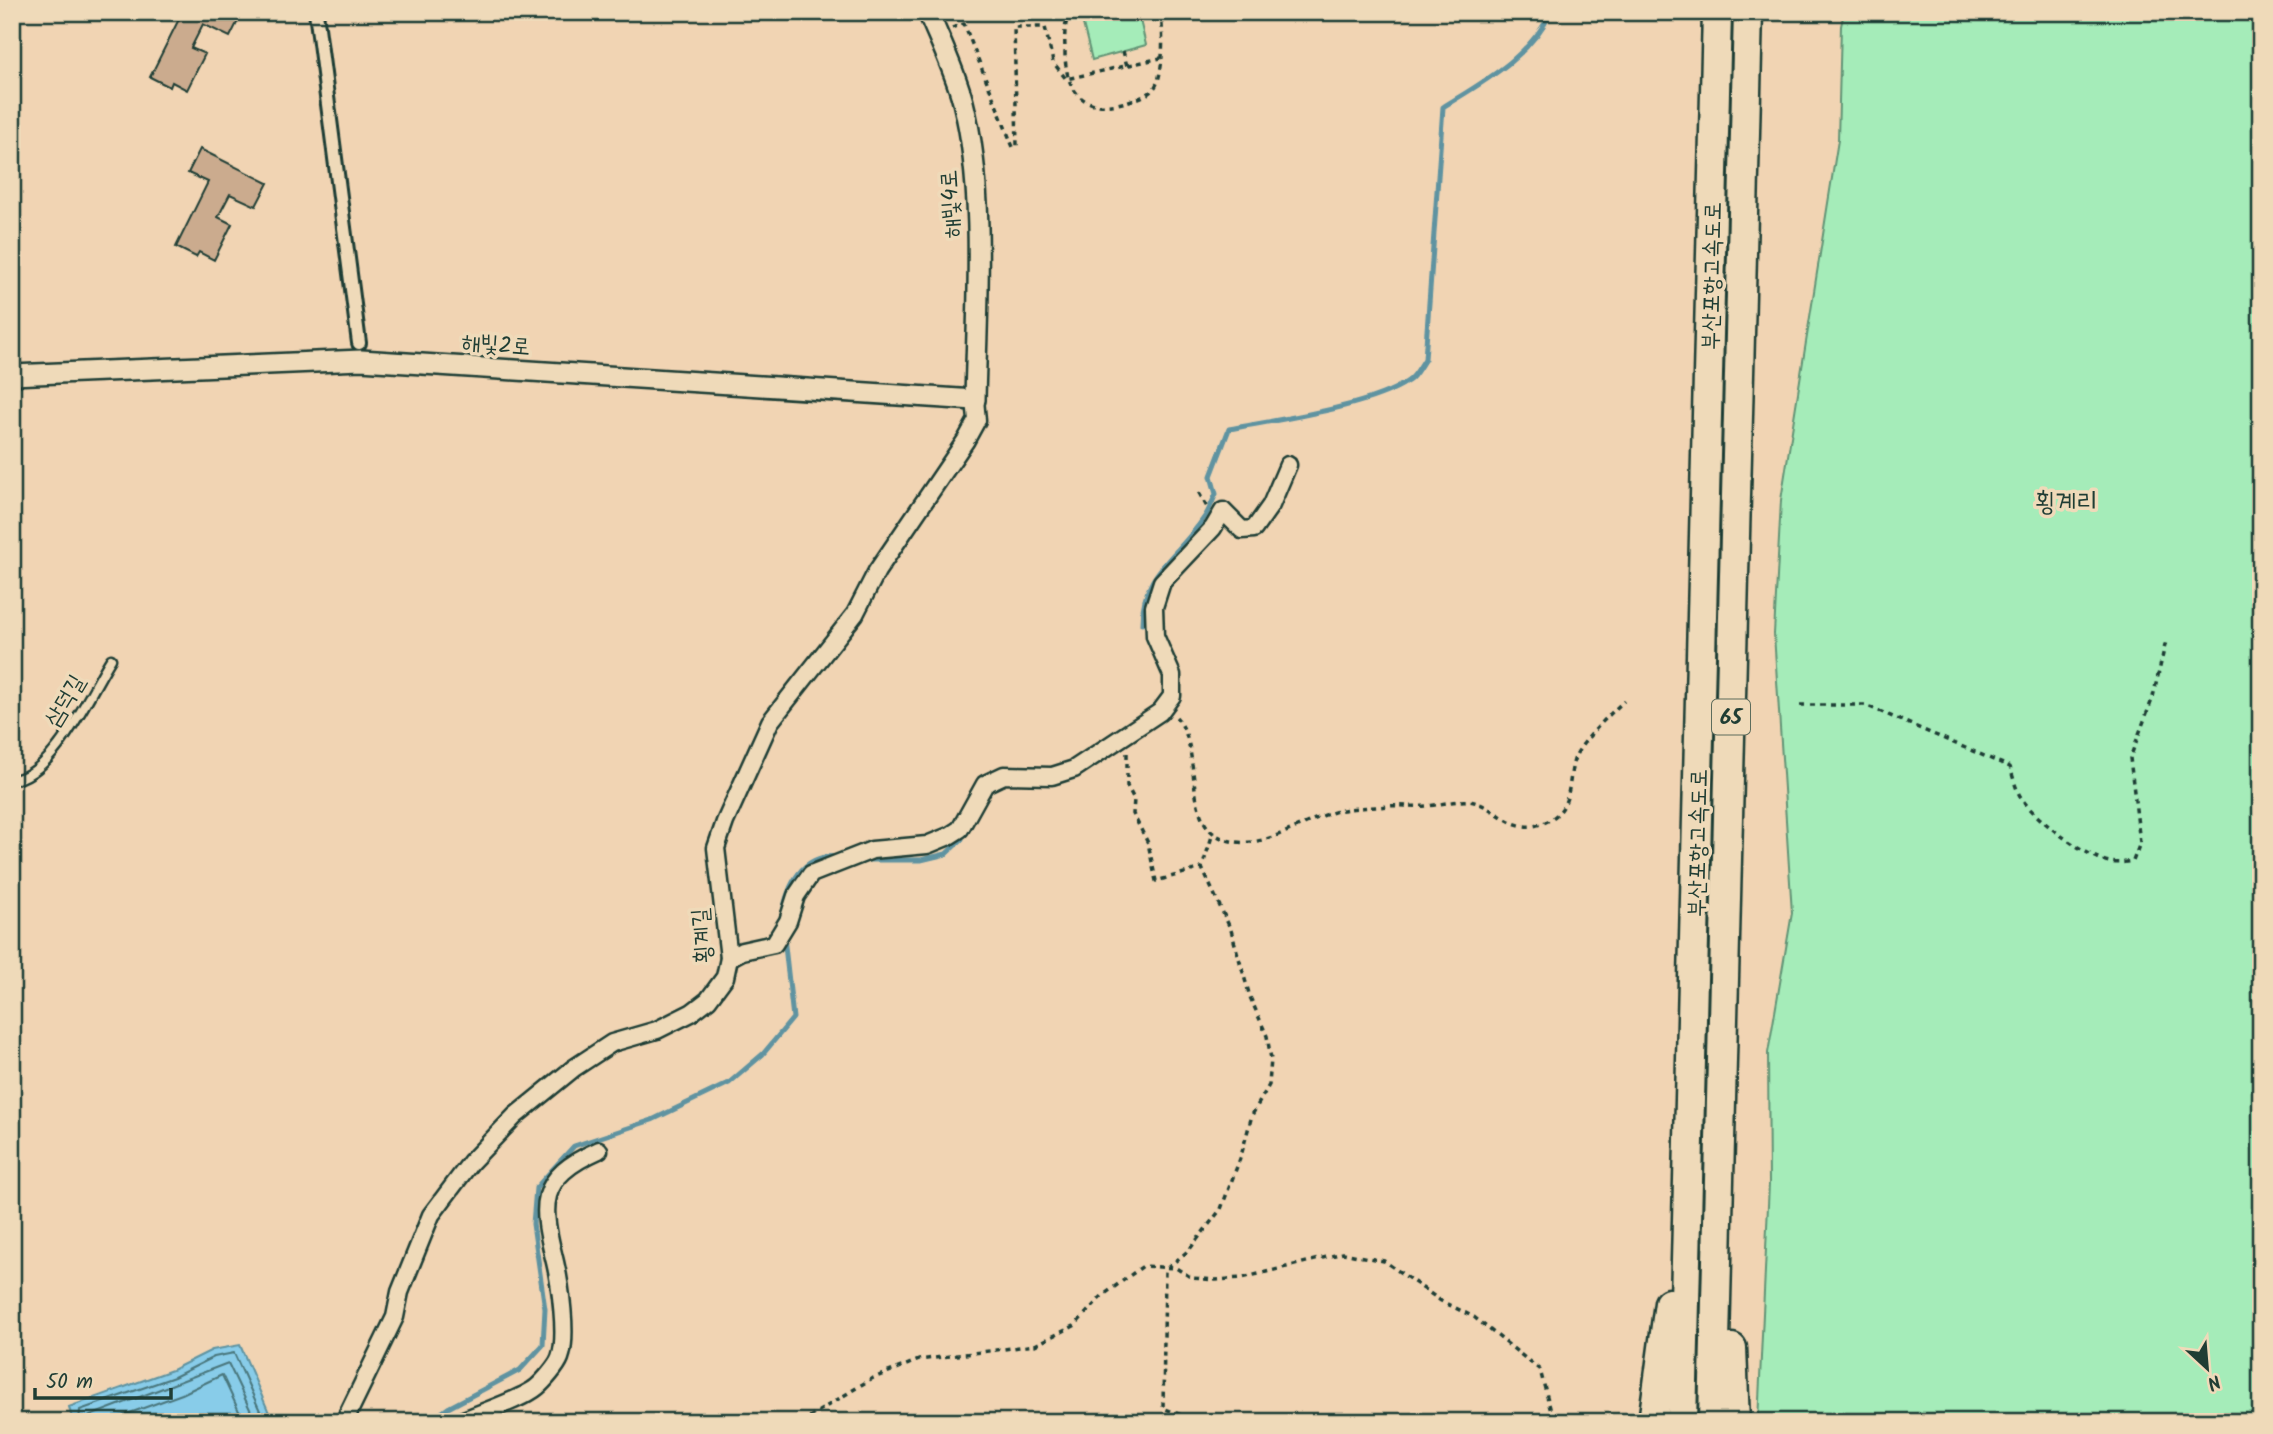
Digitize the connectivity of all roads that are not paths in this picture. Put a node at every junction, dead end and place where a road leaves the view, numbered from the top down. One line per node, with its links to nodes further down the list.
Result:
1 (316, 12): 5 (street)
2 (928, 12): 7 (street, 해빛4로)
3 (1717, 12): 12 (highway, 부산포항고속도로 / 65)
4 (1748, 12): 14 (highway, 부산포항고속도로 / 65)
5 (359, 343)
6 (12, 375): 7 (street, 해빛2로)
7 (975, 400): 11 (street, 횡계길)
8 (1287, 465): 11 (street)
9 (111, 659): 10 (lane, 삼덕길)
10 (12, 780)
11 (729, 958): 15 (street, 횡계길)
12 (1689, 1148): 17 (highway); 18 (highway, 부산포항고속도로 / 65)
13 (599, 1150): 16 (street)
14 (1720, 1161): 19 (highway, 부산포항고속도로 / 65); 20 (highway)
15 (344, 1422)
16 (459, 1422)
17 (1654, 1422)
18 (1682, 1422)
19 (1713, 1422)
20 (1735, 1422)

